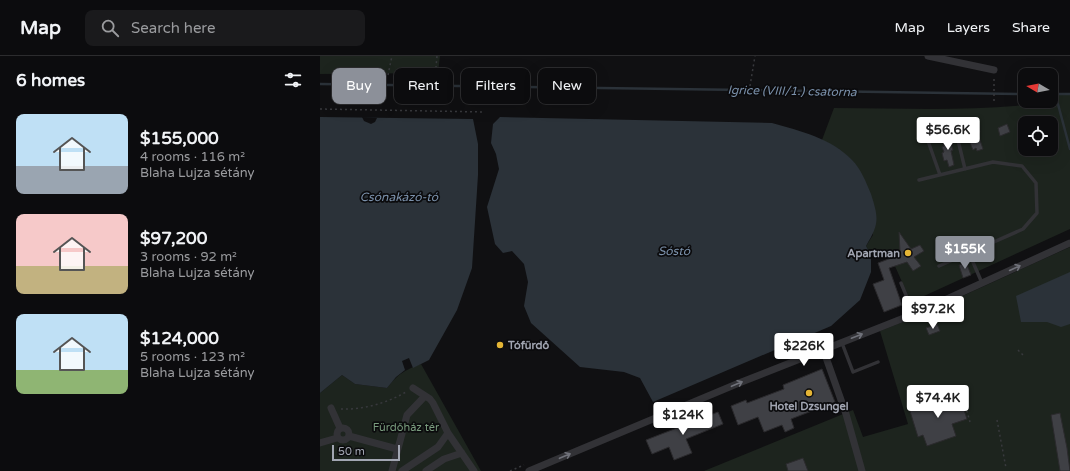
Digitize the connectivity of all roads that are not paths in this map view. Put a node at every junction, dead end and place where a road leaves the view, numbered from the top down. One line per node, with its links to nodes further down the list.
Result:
1 (928, 56): 2 (street)
2 (994, 70)
3 (957, 136): 5 (lane)
4 (928, 142): 6 (lane)
5 (966, 168): 6 (lane); 9 (lane)
6 (940, 175): 7 (lane)
7 (919, 180)
8 (1070, 243): 12 (street, one-way to 8)
9 (969, 253): 10 (lane); 12 (lane)
10 (939, 266)
11 (901, 283): 13 (lane)
12 (982, 283): 13 (street)
13 (914, 314): 14 (street, one-way to 13)
14 (841, 342): 15 (street); 16 (lane)
15 (823, 349): 33 (street, one-way to 15); 34 (street)
16 (878, 362)
17 (413, 388): 18 (street)
18 (425, 396): 21 (street); 26 (street)
19 (331, 408): 20 (street)
20 (340, 428): 22 (street); 23 (street)
21 (448, 433): 25 (street); 27 (street)
22 (349, 436): 23 (street); 26 (street)
23 (337, 438): 24 (street)
24 (320, 443)
25 (438, 447): 28 (street); 30 (street)
26 (397, 449): 29 (street)
27 (462, 453): 28 (street); 32 (street)
28 (444, 459): 31 (street)
29 (392, 471)
30 (402, 471)
31 (426, 471)
32 (474, 471)
33 (529, 471)
34 (862, 471)

